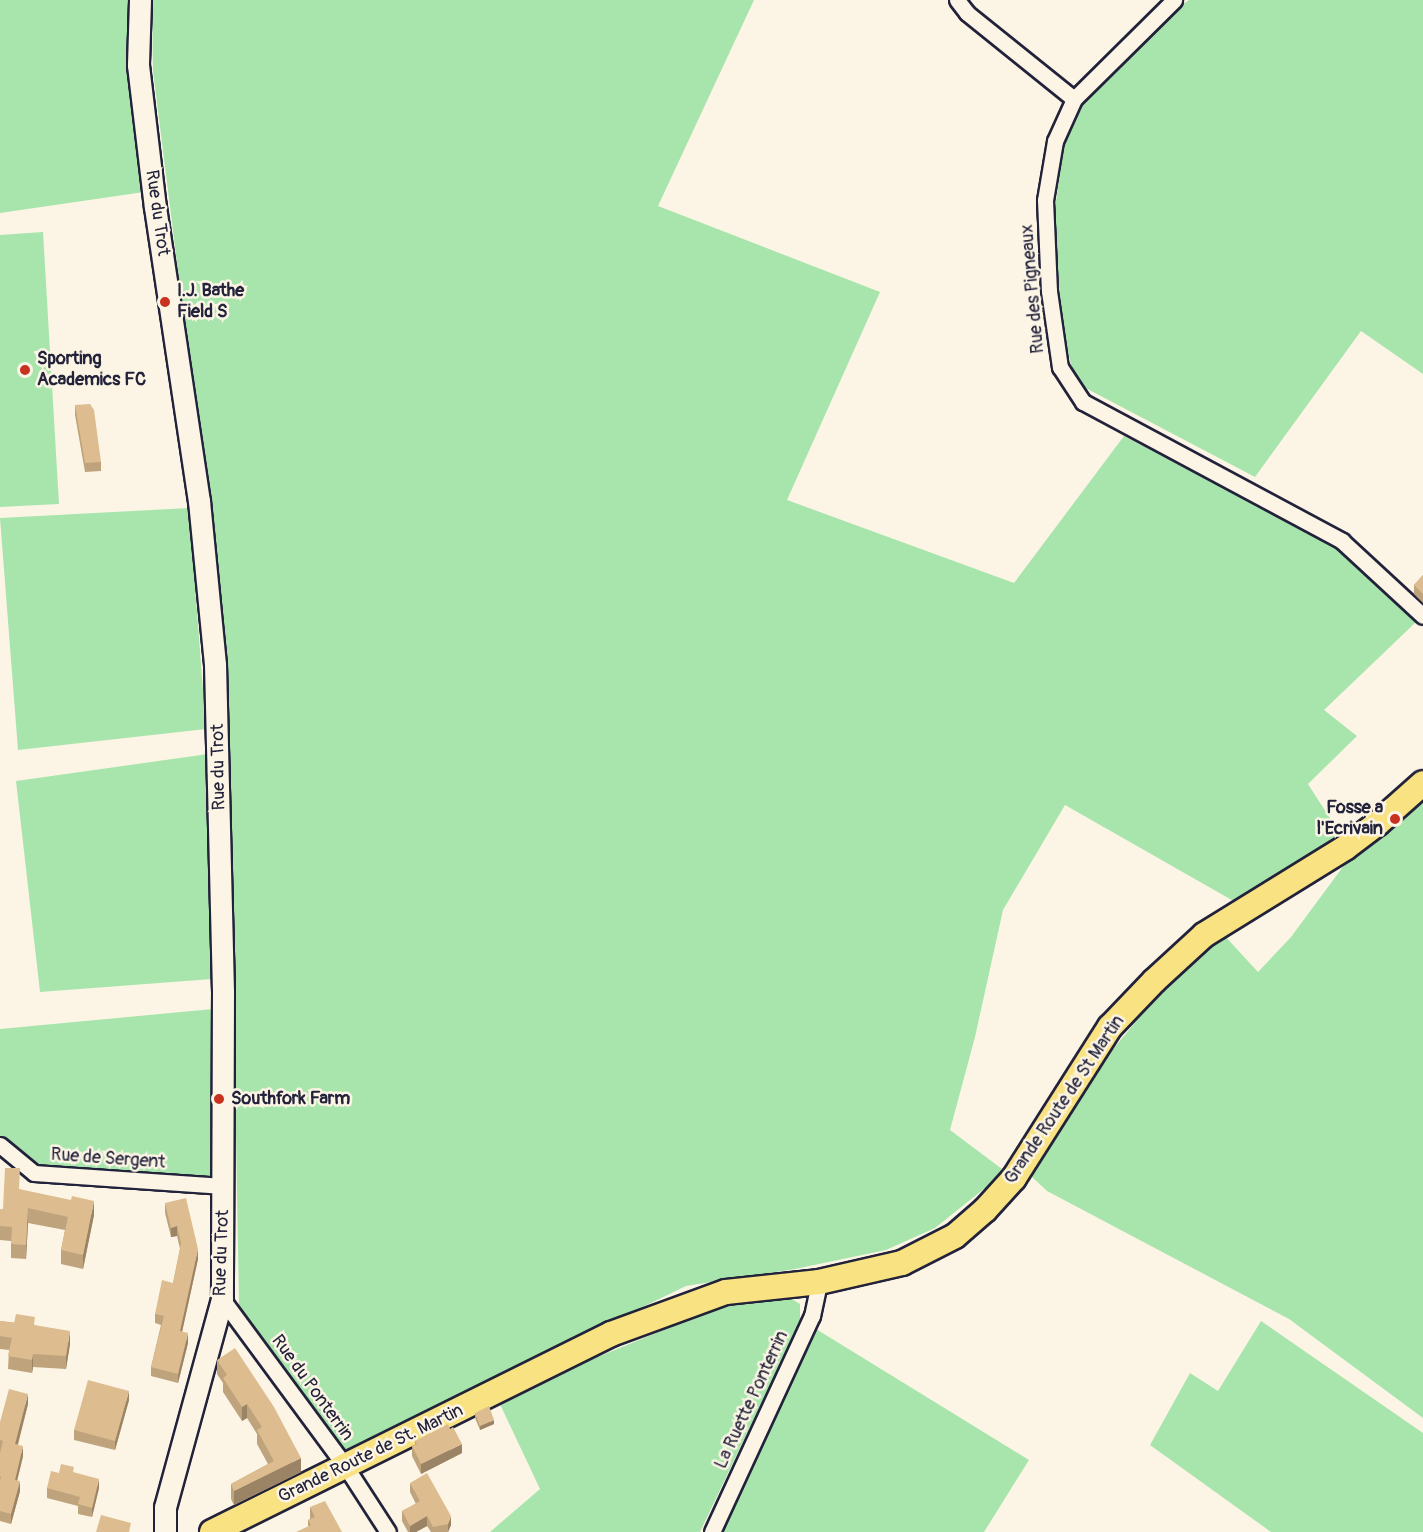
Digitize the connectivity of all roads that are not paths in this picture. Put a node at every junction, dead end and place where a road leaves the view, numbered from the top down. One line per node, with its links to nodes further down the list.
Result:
1 (140, 0): 8 (main road, Rue du Trot)
2 (957, 0): 4 (street)
3 (1174, 0): 4 (street)
4 (1074, 99): 5 (street, Rue des Pigneaux)
5 (1423, 616)
6 (1423, 783): 9 (main road, Grande Route de St Martin)
7 (0, 1145): 8 (street, Rue de Sergent)
8 (224, 1186): 10 (main road, Rue du Trot)
9 (819, 1281): 11 (main road, Grande Route de St Martin); 16 (street, La Ruette Ponterrin)
10 (222, 1299): 12 (street, Rue du Ponterrin); 13 (main road, Rue du Trot)
11 (529, 1375): 12 (main road, Grande Route de St. Martin)
12 (346, 1467): 14 (main road, Grande Route de St. Martin); 15 (street, Rue du Ponterrin)
13 (165, 1532)
14 (212, 1532)
15 (388, 1532)
16 (712, 1532)

